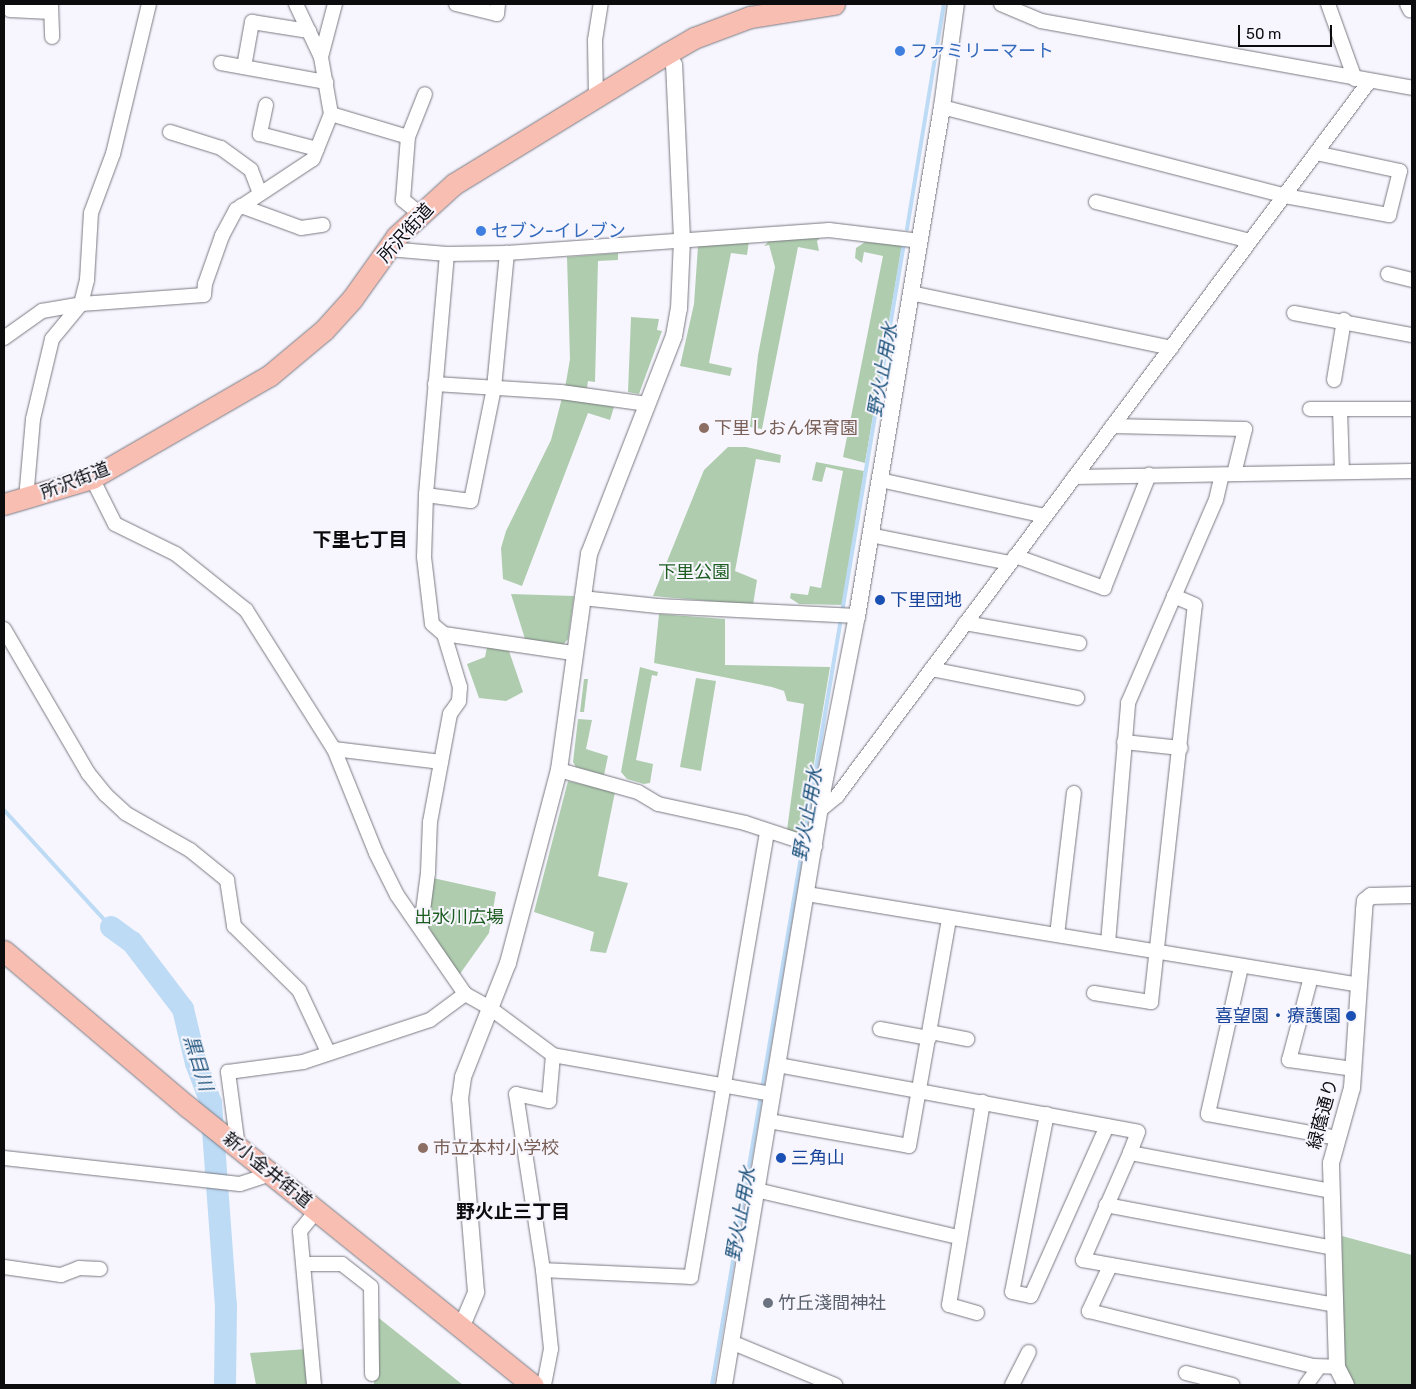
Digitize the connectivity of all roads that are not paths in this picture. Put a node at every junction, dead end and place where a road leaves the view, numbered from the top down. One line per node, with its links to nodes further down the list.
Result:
1 (149, 4): 47 (street)
2 (296, 4): 14 (street)
3 (335, 4): 17 (street)
4 (456, 4): 5 (street)
5 (498, 4)
6 (601, 4): 24 (street)
7 (834, 4): 12 (main road, 所沢街道)
8 (956, 4): 26 (street)
9 (1001, 4): 20 (street)
10 (1328, 4): 20 (street)
11 (51, 8): 13 (street); 15 (street)
12 (766, 8): 16 (main road, 所沢街道)
13 (10, 10)
14 (309, 31): 17 (street); 19 (street)
15 (52, 37)
16 (668, 53): 24 (main road, 所沢街道); 38 (street)
17 (321, 58): 21 (street)
18 (221, 62): 19 (street)
19 (244, 67): 21 (street)
20 (1361, 81): 22 (street); 31 (street)
21 (326, 82): 27 (street)
22 (1412, 88)
23 (425, 94): 29 (street)
24 (596, 98): 36 (main road, 所沢街道)
25 (266, 105): 30 (street)
26 (942, 107): 33 (street); 39 (street)
27 (332, 114): 29 (street); 30 (street)
28 (170, 132): 32 (street)
29 (408, 137): 36 (street)
30 (317, 149): 32 (street)
31 (1316, 153): 33 (street); 33 (street)
32 (260, 193): 35 (street)
33 (1285, 196): 40 (street)
34 (1096, 202): 40 (street)
35 (241, 206): 37 (street); 47 (street)
36 (419, 213): 41 (main road, 所沢街道)
37 (323, 224)
38 (682, 239): 39 (street); 42 (street); 56 (street)
39 (920, 241): 46 (street)
40 (1250, 241): 52 (street)
41 (388, 249): 43 (street); 66 (main road, 所沢街道)
42 (507, 253): 43 (street); 55 (street)
43 (447, 254): 54 (street)
44 (1388, 274): 45 (street)
45 (1412, 280)
46 (911, 293): 52 (street); 67 (street)
47 (81, 304): 51 (street); 69 (street)
48 (1294, 313): 49 (street)
49 (1344, 320): 50 (street); 53 (street)
50 (1412, 335)
51 (4, 338)
52 (1171, 348): 60 (street)
53 (1334, 380)
54 (435, 384): 55 (street); 68 (street)
55 (494, 388): 56 (street); 68 (street)
56 (647, 404): 75 (street)
57 (1310, 409): 58 (street)
58 (1340, 409): 59 (street); 62 (street)
59 (1412, 409)
60 (1112, 426): 64 (street); 65 (street)
61 (1412, 471): 62 (street)
62 (1342, 472): 64 (street)
63 (1149, 475): 64 (street); 65 (street); 73 (street)
64 (1228, 475): 74 (street)
65 (1074, 477): 71 (street)
66 (92, 478): 69 (main road, 所沢街道); 86 (street)
67 (880, 480): 71 (street); 72 (street)
68 (426, 496): 79 (street)
69 (26, 498): 70 (main road, 所沢街道)
70 (4, 504)
71 (1045, 516): 73 (street)
72 (870, 535): 73 (street); 76 (street)
73 (1012, 560): 77 (street)
74 (1174, 596): 84 (street); 85 (street)
75 (582, 598): 76 (street); 81 (street)
76 (848, 615): 90 (street)
77 (965, 623): 80 (street); 82 (street)
78 (4, 629): 110 (street)
79 (444, 634): 81 (street); 87 (street)
80 (1078, 643)
81 (574, 653): 88 (street)
82 (931, 669): 83 (street); 90 (street)
83 (1077, 698)
84 (1124, 742): 85 (street); 98 (street)
85 (1182, 748): 100 (street)
86 (334, 749): 87 (street); 96 (street)
87 (441, 762): 96 (street)
88 (559, 770): 91 (street); 106 (street)
89 (1074, 793): 97 (street)
90 (820, 810): 92 (street)
91 (767, 831): 92 (street); 114 (street)
92 (809, 844): 93 (street)
93 (807, 894): 95 (street); 112 (street)
94 (1412, 895): 103 (street, 緑蔭通り)
95 (949, 918): 97 (street); 108 (street)
96 (420, 926): 105 (street)
97 (1057, 935): 98 (street)
98 (1108, 943): 100 (street)
99 (4, 951): 122 (main road, 新小金井街道)
100 (1158, 953): 101 (street); 104 (street)
101 (1241, 967): 102 (street); 121 (street)
102 (1311, 977): 103 (street); 113 (street)
103 (1360, 986): 113 (street, 緑蔭通り)
104 (1094, 993)
105 (464, 994): 106 (street); 110 (street)
106 (490, 1008): 111 (street); 139 (street)
107 (880, 1029): 108 (street)
108 (930, 1035): 109 (street); 115 (street)
109 (967, 1039)
110 (328, 1052): 122 (street)
111 (553, 1055): 114 (street); 136 (street)
112 (778, 1065): 115 (street); 116 (street)
113 (1354, 1069): 121 (street, 緑蔭通り)
114 (725, 1085): 116 (street); 136 (street)
115 (920, 1091): 117 (street); 119 (street)
116 (766, 1092): 119 (street)
117 (983, 1102): 118 (street); 130 (street)
118 (1047, 1114): 120 (street); 120 (street)
119 (769, 1121): 126 (street)
120 (1107, 1126): 123 (street)
121 (1336, 1138): 127 (street, 緑蔭通り)
122 (234, 1144): 125 (main road, 新小金井街道)
123 (1130, 1153): 127 (street); 128 (street)
124 (4, 1158): 125 (street)
125 (270, 1174): 129 (main road, 新小金井街道)
126 (756, 1190): 130 (street); 140 (street)
127 (1331, 1191): 131 (street, 緑蔭通り)
128 (1106, 1205): 131 (street); 133 (street)
129 (316, 1211): 132 (street); 139 (main road, 新小金井街道)
130 (958, 1237): 138 (street)
131 (1333, 1248): 137 (street, 緑蔭通り)
132 (304, 1264): 145 (street); 146 (street)
133 (1110, 1266): 137 (street); 142 (street)
134 (4, 1267): 135 (street)
135 (100, 1269)
136 (543, 1270): 148 (street)
137 (1335, 1306): 143 (street, 緑蔭通り)
138 (977, 1313)
139 (461, 1328): 147 (main road, 新小金井街道)
140 (731, 1342): 149 (street); 150 (street)
141 (1029, 1352): 151 (street)
142 (1319, 1367): 143 (street); 153 (street)
143 (1337, 1367): 154 (street, 緑蔭通り)
144 (1186, 1373): 152 (street)
145 (372, 1374)
146 (314, 1385)
147 (533, 1385)
148 (544, 1385)
149 (724, 1385)
150 (835, 1385)
151 (1012, 1385)
152 (1232, 1385)
153 (1306, 1385)
154 (1346, 1385)

